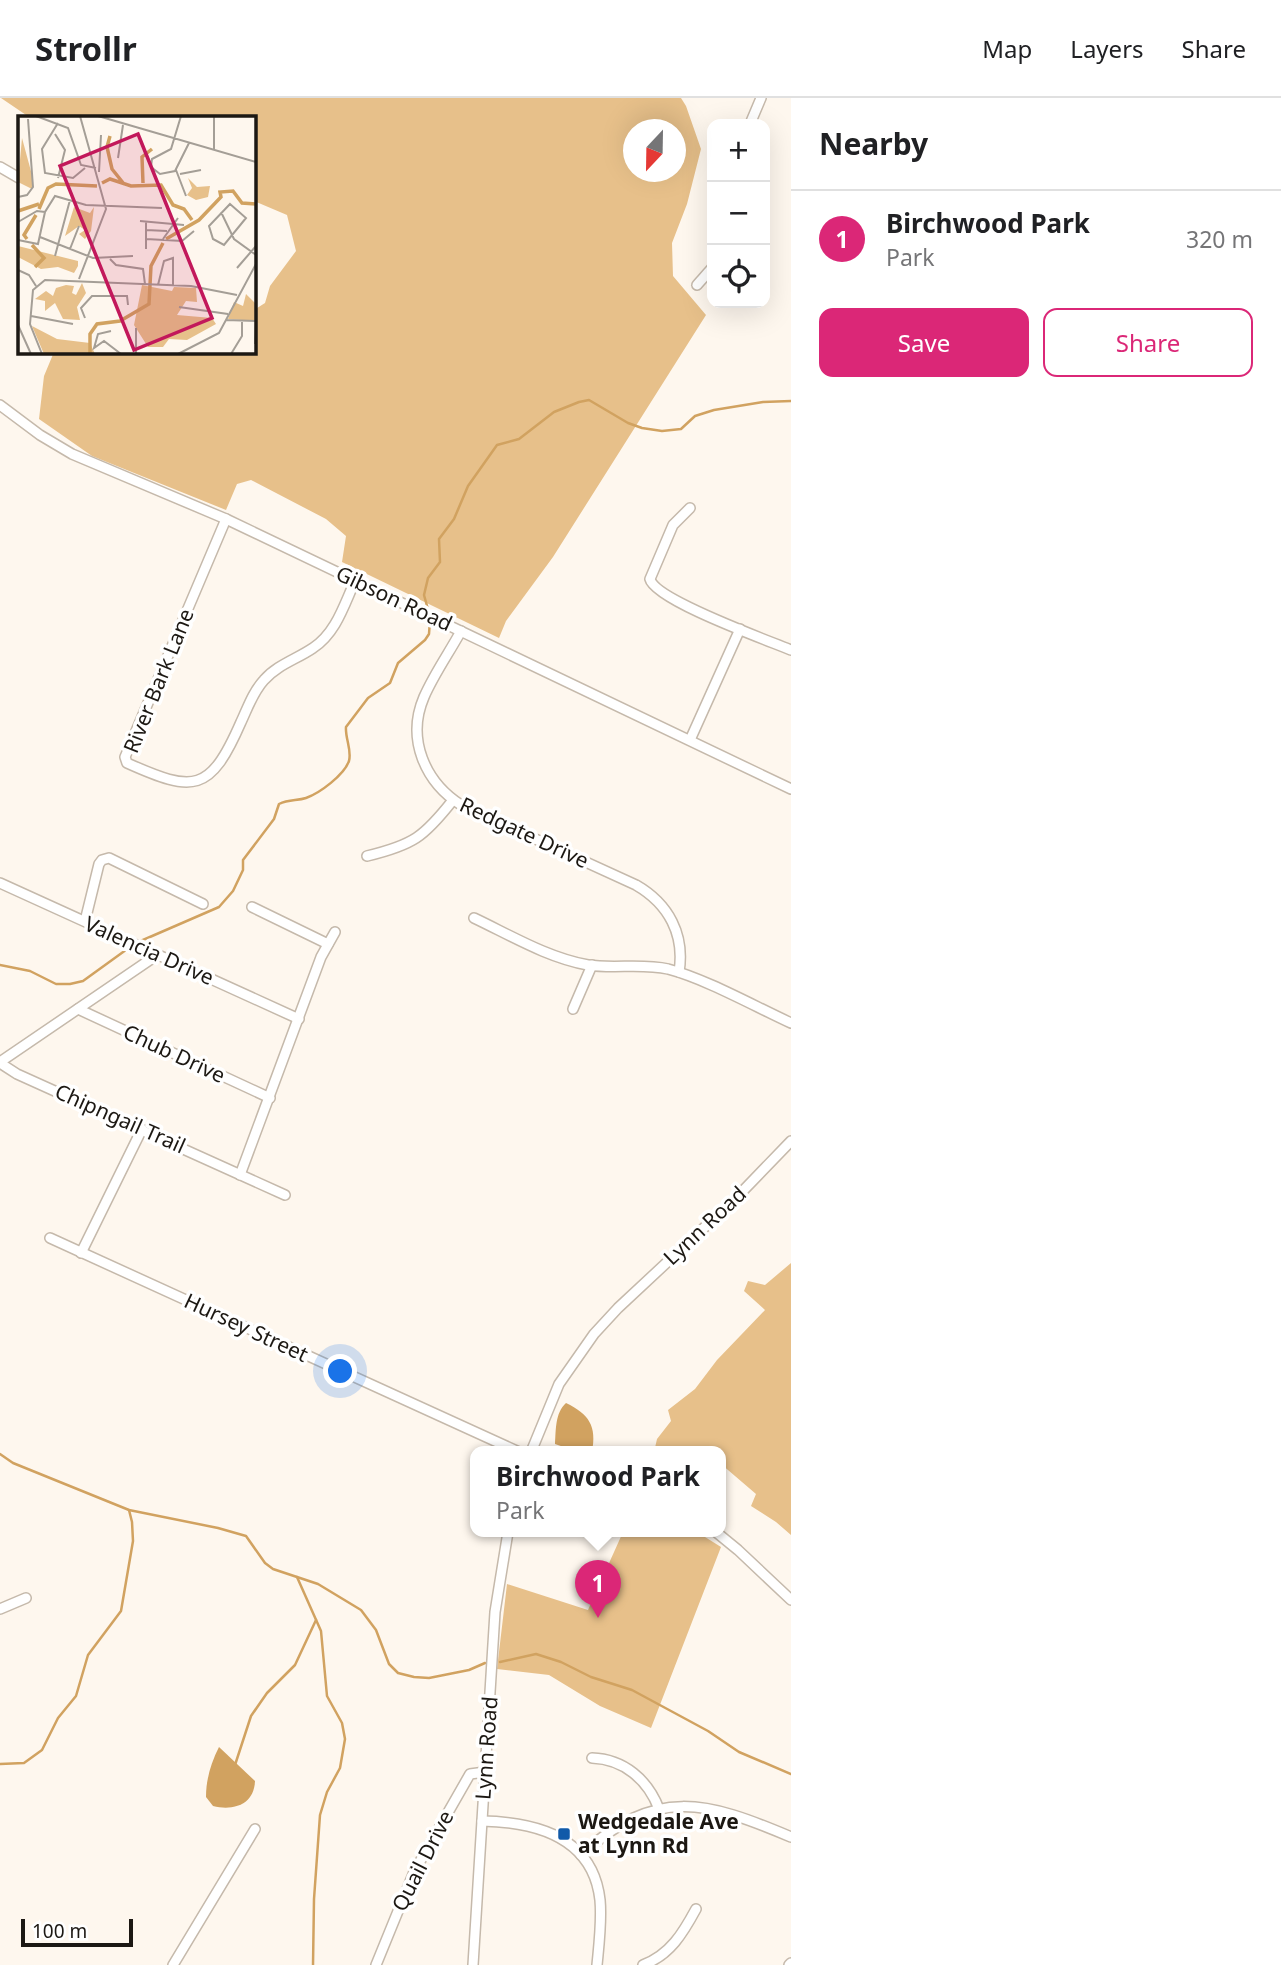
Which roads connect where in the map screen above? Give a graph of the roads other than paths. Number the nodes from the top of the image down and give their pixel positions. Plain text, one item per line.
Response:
1 (761, 98) edge
2 (752, 119) edge
3 (0, 167) edge
4 (18, 177) edge
5 (707, 274) edge
6 (697, 285) dead end
7 (0, 405) edge
8 (690, 508) dead end
9 (226, 519) junction
10 (355, 581) junction
11 (740, 629) junction
12 (461, 631) junction
13 (791, 650) edge
14 (690, 740) junction
15 (791, 789) edge
16 (453, 800) junction
17 (368, 856) dead end
18 (0, 884) edge
19 (203, 904) dead end
20 (252, 907) dead end
21 (474, 918) dead end
22 (85, 921) junction
23 (335, 932) dead end
24 (328, 944) junction
25 (158, 955) junction
26 (592, 965) junction
27 (679, 972) junction
28 (78, 1009) junction
29 (572, 1010) dead end
30 (299, 1019) junction
31 (791, 1023) edge
32 (0, 1063) edge
33 (270, 1098) junction
34 (142, 1129) junction
35 (791, 1141) edge
36 (240, 1175) junction
37 (285, 1195) dead end
38 (50, 1238) dead end
39 (81, 1252) junction
40 (506, 1446) edge
41 (533, 1446) edge
42 (507, 1537) edge
43 (722, 1537) edge
44 (26, 1598) dead end
45 (791, 1600) edge
46 (0, 1609) edge
47 (592, 1758) dead end
48 (485, 1772) junction
49 (659, 1809) junction
50 (482, 1821) junction
51 (255, 1829) dead end
52 (791, 1837) edge
53 (581, 1855) junction
54 (696, 1909) dead end
55 (173, 1965) edge
56 (376, 1965) edge
57 (473, 1965) edge
58 (597, 1965) edge
59 (643, 1965) edge

1 - 2 street
3 - 4 street
5 - 6 street
7 - 9 street, Gibson Road
8 - 11 street
9 - 10 street, Gibson Road
9 - 10 street, River Bark Lane
10 - 12 street, Gibson Road
11 - 13 street
11 - 14 street
12 - 14 street, Gibson Road
12 - 16 street, Redgate Drive
14 - 15 street, Gibson Road
16 - 17 street
16 - 27 street, Redgate Drive
18 - 22 street, Valencia Drive
19 - 22 street
20 - 24 street
21 - 26 street
22 - 25 street, Valencia Drive
23 - 24 street
24 - 30 street
25 - 28 street, Chipngail Trail
25 - 30 street, Valencia Drive
26 - 27 street
26 - 29 street
27 - 31 street
28 - 32 street, Chipngail Trail
28 - 33 street, Chub Drive
30 - 33 street
32 - 34 street, Chipngail Trail
33 - 36 street
34 - 36 street, Chipngail Trail
34 - 39 street
35 - 41 street, Lynn Road
36 - 37 street, Chipngail Trail
38 - 39 street, Hursey Street
39 - 40 street, Hursey Street
42 - 48 street, Lynn Road
43 - 45 street
44 - 46 street
47 - 49 street
48 - 50 street, Lynn Road
48 - 56 street, Quail Drive
49 - 52 street
49 - 53 street
50 - 53 street
50 - 57 street, Lynn Road
51 - 55 street
53 - 58 street
54 - 59 street

